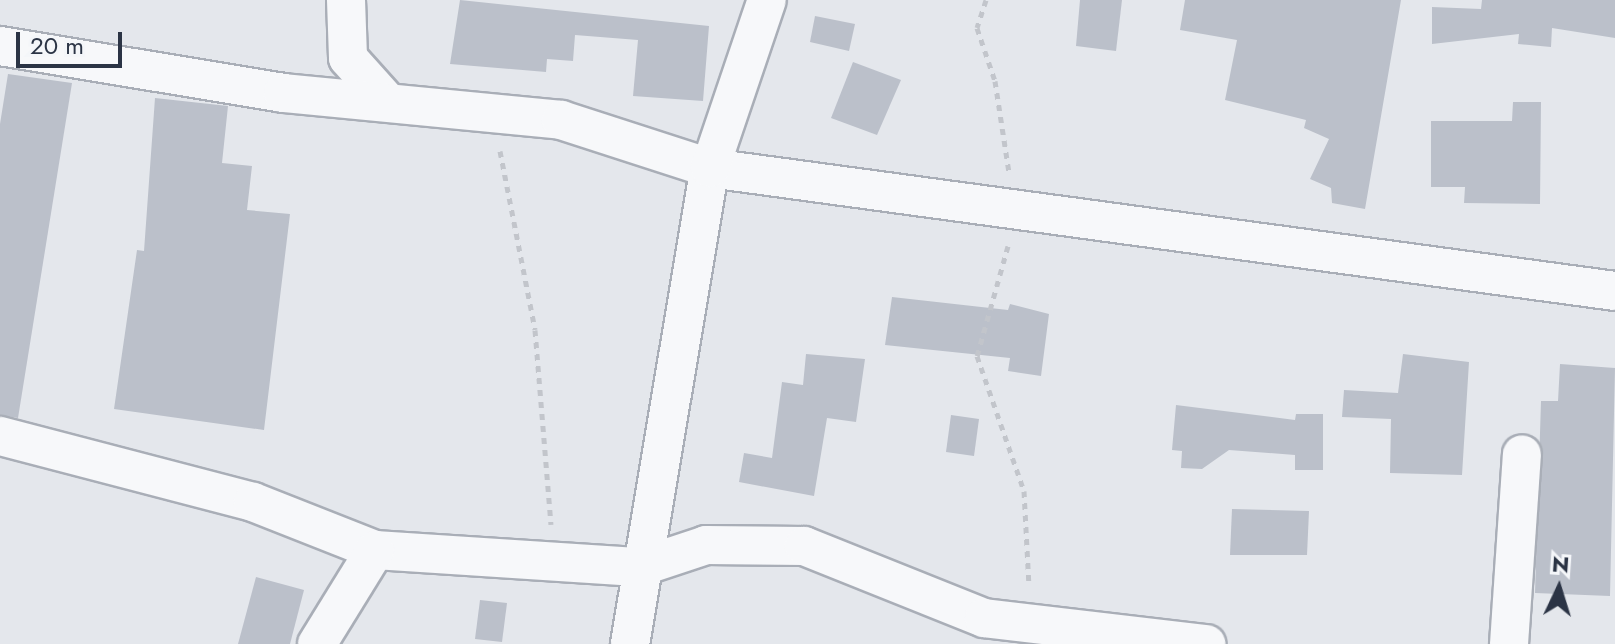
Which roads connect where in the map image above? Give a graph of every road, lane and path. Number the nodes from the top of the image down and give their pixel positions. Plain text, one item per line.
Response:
1 (346, 0) edge
2 (767, 0) edge
3 (986, 0) edge
4 (0, 46) edge
5 (384, 98) junction
6 (459, 106) junction
7 (710, 168) junction
8 (1015, 205) junction
9 (1615, 291) edge
10 (0, 436) edge
11 (1522, 454) dead end
12 (375, 550) junction
13 (551, 562) junction
14 (640, 567) junction
15 (1051, 633) edge
16 (317, 644) edge
17 (630, 644) edge
18 (1206, 644) edge
19 (1509, 644) edge

1 - 5 street
2 - 7 street
3 - 8 path
4 - 5 street
5 - 6 street
6 - 7 street
6 - 13 path
7 - 8 street
7 - 14 street
8 - 9 street
8 - 15 path
10 - 12 street
11 - 19 street
12 - 13 street
12 - 16 street
13 - 14 street
14 - 15 street
14 - 17 street
15 - 18 street

